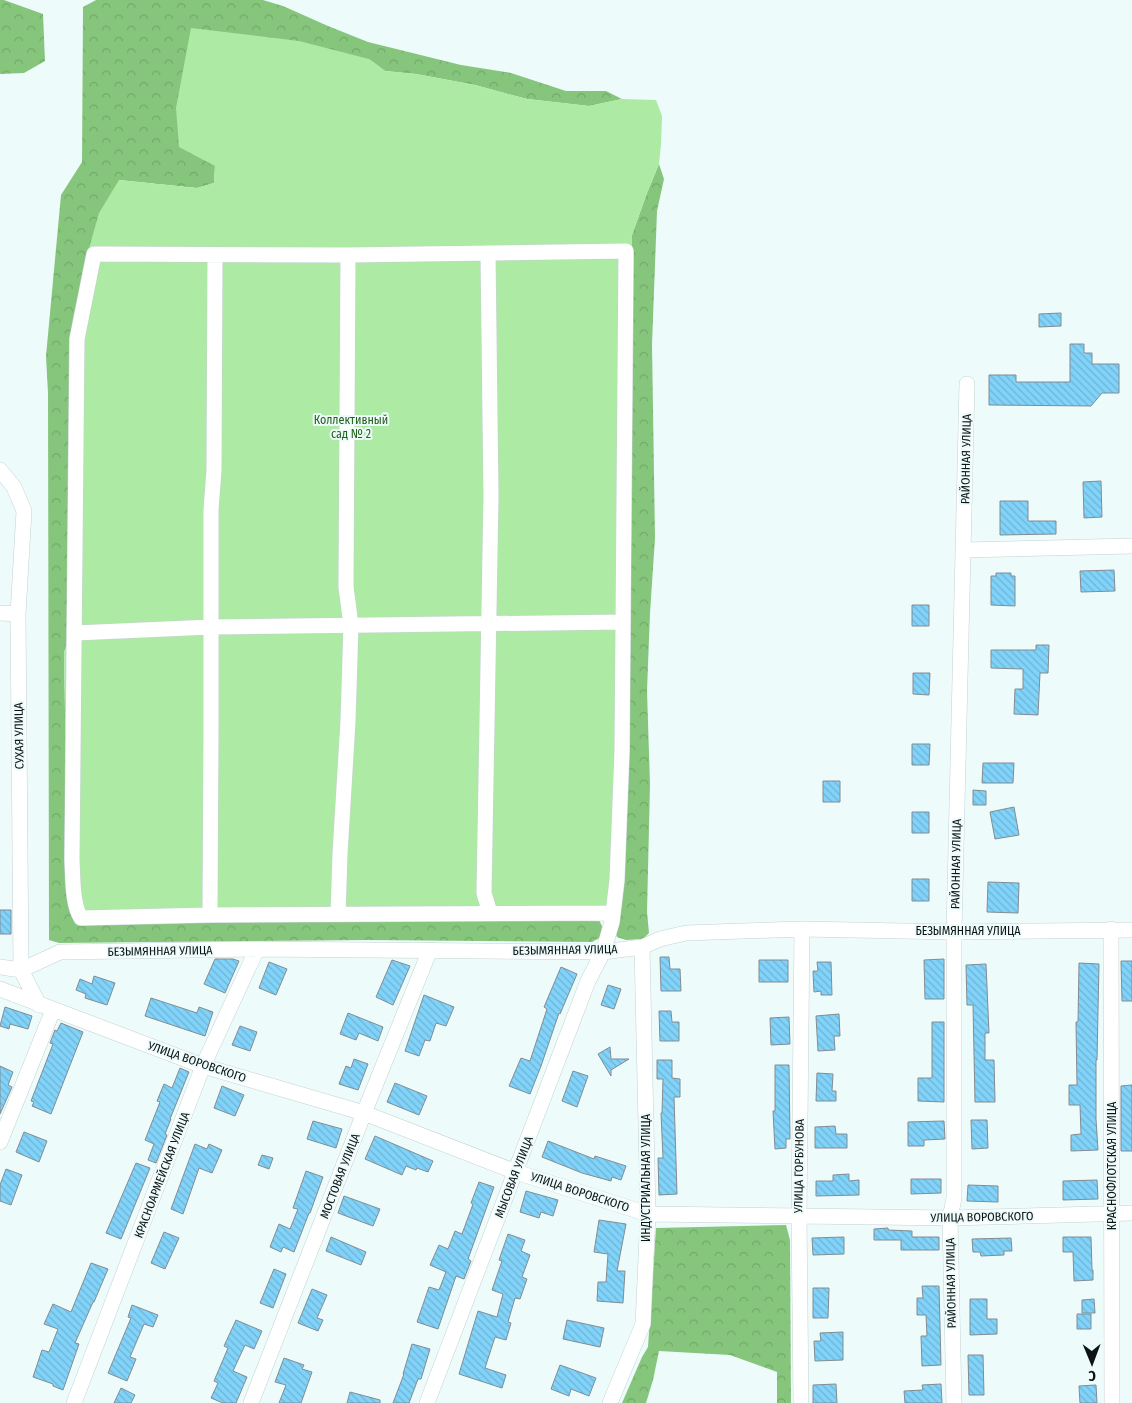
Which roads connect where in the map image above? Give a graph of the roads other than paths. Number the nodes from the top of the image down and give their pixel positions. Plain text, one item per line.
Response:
1 (488, 253) junction
2 (215, 255) junction
3 (348, 255) junction
4 (967, 384) dead end
5 (0, 470) edge
6 (1132, 546) edge
7 (964, 550) junction
8 (0, 613) edge
9 (18, 614) junction
10 (623, 622) junction
11 (488, 623) junction
12 (351, 626) junction
13 (211, 627) junction
14 (75, 634) junction
15 (490, 913) junction
16 (613, 913) junction
17 (338, 914) junction
18 (210, 915) junction
19 (802, 928) junction
20 (1112, 929) junction
21 (1132, 930) edge
22 (954, 932) junction
23 (642, 947) junction
24 (256, 949) junction
25 (430, 950) junction
26 (603, 952) junction
27 (0, 967) edge
28 (21, 970) junction
29 (0, 989) edge
30 (46, 1007) junction
31 (203, 1066) junction
32 (364, 1113) junction
33 (0, 1142) edge
34 (516, 1172) junction
35 (1112, 1213) junction
36 (1132, 1213) edge
37 (648, 1214) junction
38 (799, 1216) junction
39 (950, 1218) junction
40 (74, 1403) edge
41 (251, 1403) edge
42 (427, 1403) edge
43 (610, 1403) edge
44 (801, 1403) edge
45 (954, 1403) edge
46 (1112, 1403) edge

1 - 3 street
1 - 10 street, МЫСОВАЯ УЛИЦА
1 - 11 street
2 - 3 street
2 - 13 street
2 - 14 street
3 - 12 street
4 - 7 street, РАЙОННАЯ УЛИЦА
5 - 9 street, СУХАЯ УЛИЦА
6 - 7 street
7 - 22 street, РАЙОННАЯ УЛИЦА
8 - 9 street
9 - 28 street, СУХАЯ УЛИЦА
10 - 11 street
10 - 16 street, МЫСОВАЯ УЛИЦА
11 - 12 street
11 - 15 street
12 - 13 street
12 - 17 street
13 - 14 street
13 - 18 street
14 - 18 street
15 - 16 street
15 - 17 street
16 - 26 street, МЫСОВАЯ УЛИЦА
17 - 18 street
19 - 22 street, БЕЗЫМЯННАЯ УЛИЦА
19 - 23 street, БЕЗЫМЯННАЯ УЛИЦА
19 - 38 street, УЛИЦА ГОРБУНОВА
20 - 21 street, БЕЗЫМЯННАЯ УЛИЦА
20 - 22 street, БЕЗЫМЯННАЯ УЛИЦА
20 - 35 street, КРАСНОФЛОТСКАЯ УЛИЦА
22 - 39 street, РАЙОННАЯ УЛИЦА
23 - 26 street, БЕЗЫМЯННАЯ УЛИЦА
23 - 37 street, ИНДУСТРИАЛЬНАЯ УЛИЦА
24 - 25 street, БЕЗЫМЯННАЯ УЛИЦА
24 - 28 street, БЕЗЫМЯННАЯ УЛИЦА
24 - 31 street, КРАСНОАРМЕЙСКАЯ УЛИЦА
25 - 26 street, БЕЗЫМЯННАЯ УЛИЦА
25 - 32 street, МОСТОВАЯ УЛИЦА
26 - 34 street, МЫСОВАЯ УЛИЦА
27 - 28 street
28 - 30 street, СУХАЯ УЛИЦА
29 - 30 street, УЛИЦА ВОРОВСКОГО
30 - 31 street, УЛИЦА ВОРОВСКОГО
30 - 33 street
31 - 32 street, УЛИЦА ВОРОВСКОГО
31 - 40 street, КРАСНОАРМЕЙСКАЯ УЛИЦА
32 - 34 street, УЛИЦА ВОРОВСКОГО
32 - 41 street, МОСТОВАЯ УЛИЦА
34 - 37 street, УЛИЦА ВОРОВСКОГО
34 - 42 street, МЫСОВАЯ УЛИЦА
35 - 36 street, УЛИЦА ВОРОВСКОГО
35 - 39 street, УЛИЦА ВОРОВСКОГО
35 - 46 street, КРАСНОФЛОТСКАЯ УЛИЦА
37 - 38 street, УЛИЦА ВОРОВСКОГО
37 - 43 street, ИНДУСТРИАЛЬНАЯ УЛИЦА
38 - 39 street, УЛИЦА ВОРОВСКОГО
38 - 44 street, УЛИЦА ГОРБУНОВА
39 - 45 street, РАЙОННАЯ УЛИЦА

